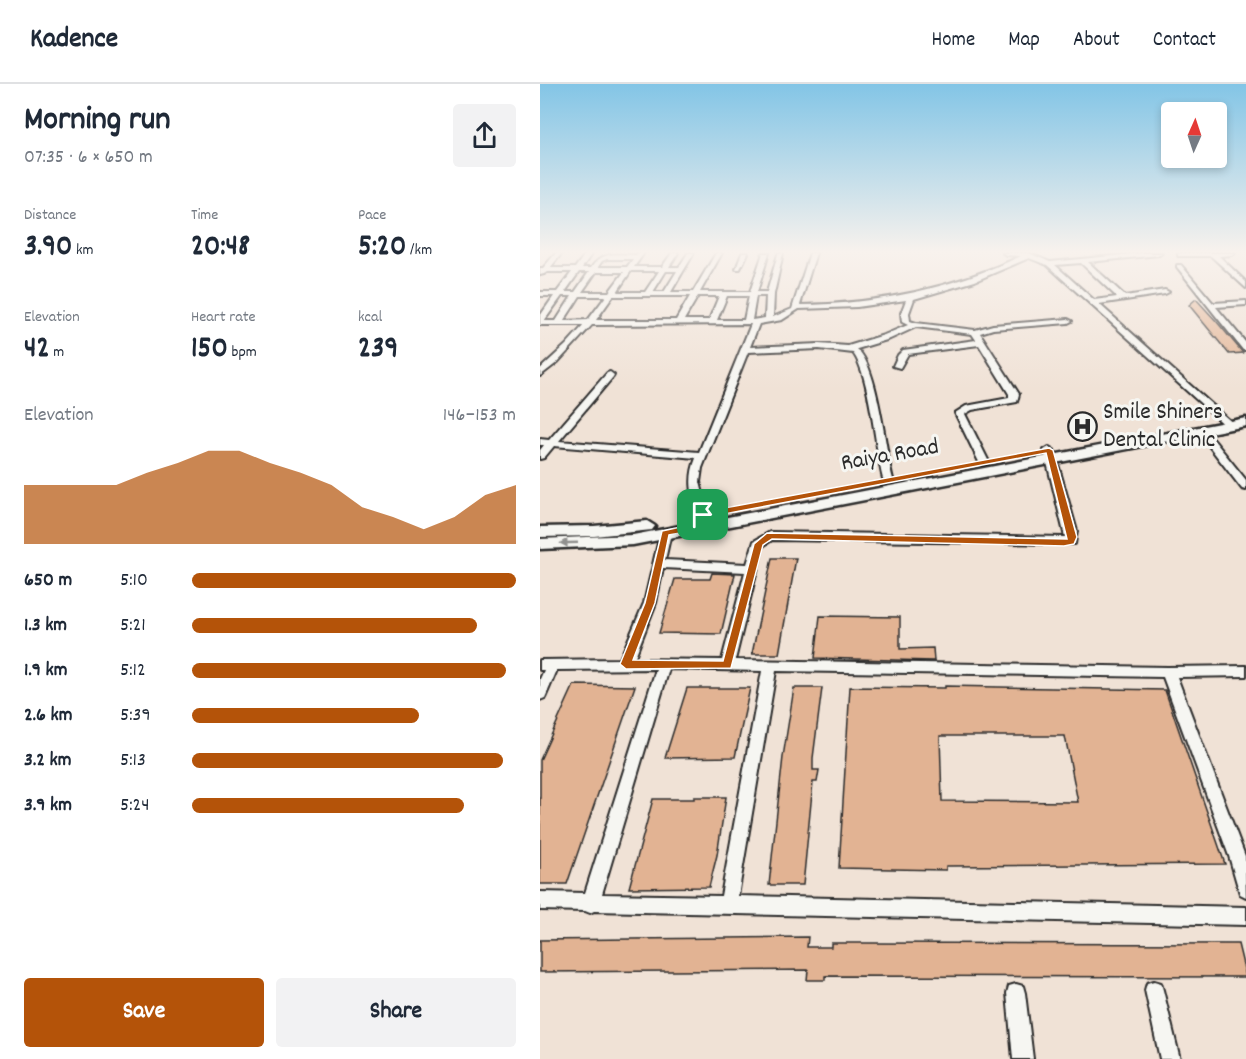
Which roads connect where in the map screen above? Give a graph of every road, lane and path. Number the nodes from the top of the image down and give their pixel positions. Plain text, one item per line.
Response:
1 (557, 298) edge
2 (575, 298) edge
3 (608, 298) edge
4 (693, 298) edge
5 (722, 298) edge
6 (753, 298) edge
7 (770, 298) edge
8 (799, 298) edge
9 (903, 298) edge
10 (910, 298) edge
11 (1087, 298) edge
12 (1120, 298) edge
13 (1206, 298) edge
14 (1092, 303) junction
15 (1246, 303) edge
16 (1211, 304) junction
17 (796, 307) junction
18 (712, 321) junction
19 (769, 321) junction
20 (1068, 321) dead end
21 (540, 322) edge
22 (592, 322) junction
23 (679, 322) junction
24 (752, 322) junction
25 (558, 323) junction
26 (915, 325) junction
27 (975, 332) junction
28 (982, 342) junction
29 (1246, 348) edge
30 (848, 349) junction
31 (745, 350) junction
32 (897, 366) dead end
33 (540, 373) edge
34 (610, 375) dead end
35 (1246, 413) edge
36 (1233, 422) edge
37 (1202, 431) junction
38 (540, 442) edge
39 (552, 443) junction
40 (701, 455) junction
41 (1051, 455) junction
42 (540, 456) edge
43 (984, 462) junction
44 (888, 479) junction
45 (1246, 487) edge
46 (704, 520) junction
47 (540, 532) edge
48 (665, 533) junction
49 (540, 544) edge
50 (660, 564) junction
51 (752, 568) junction
52 (626, 664) junction
53 (664, 664) junction
54 (547, 665) edge
55 (727, 665) junction
56 (770, 666) junction
57 (1246, 671) edge
58 (1168, 672) junction
59 (540, 694) edge
60 (1246, 888) edge
61 (540, 902) edge
62 (590, 904) junction
63 (728, 905) junction
64 (1246, 916) edge
65 (1154, 990) dead end
66 (1016, 993) dead end
67 (1023, 1059) edge
68 (1170, 1059) edge

1 - 21 street
2 - 25 street
3 - 22 street
4 - 23 street
5 - 18 street
6 - 24 street
7 - 19 street
8 - 17 street
9 - 17 street
10 - 26 street
11 - 14 street
12 - 14 street
13 - 16 street
14 - 36 street
15 - 16 street
16 - 29 street
17 - 19 street
18 - 23 street
18 - 24 street
19 - 24 street
20 - 27 street
21 - 25 street
22 - 23 street
22 - 25 street
22 - 33 street
24 - 31 street
26 - 27 street
26 - 30 street
27 - 28 street
28 - 32 street
28 - 43 street
30 - 31 street
30 - 44 street
31 - 40 street
34 - 39 street
35 - 36 street, Raiya Road
36 - 37 street, Raiya Road
36 - 41 street, Raiya Road
37 - 41 street, Raiya Road
37 - 45 street
38 - 39 street
39 - 40 street
39 - 42 street
40 - 46 street
41 - 43 street, Raiya Road
41 - 46 street, Raiya Road
41 - 51 street
43 - 44 street, Raiya Road
44 - 46 street, Raiya Road
46 - 47 street, Raiya Road
46 - 48 street, Raiya Road
48 -> 49 street, Raiya Road
48 - 50 street
50 - 51 street
50 - 52 street
51 - 55 street
52 - 53 street
52 - 54 street
53 - 55 street
53 - 62 street
54 - 59 street
55 - 56 street
56 - 58 street
56 - 63 street
57 - 58 street
58 - 60 street
61 - 62 street
62 - 63 street
63 - 64 street
65 - 68 street
66 - 67 street

